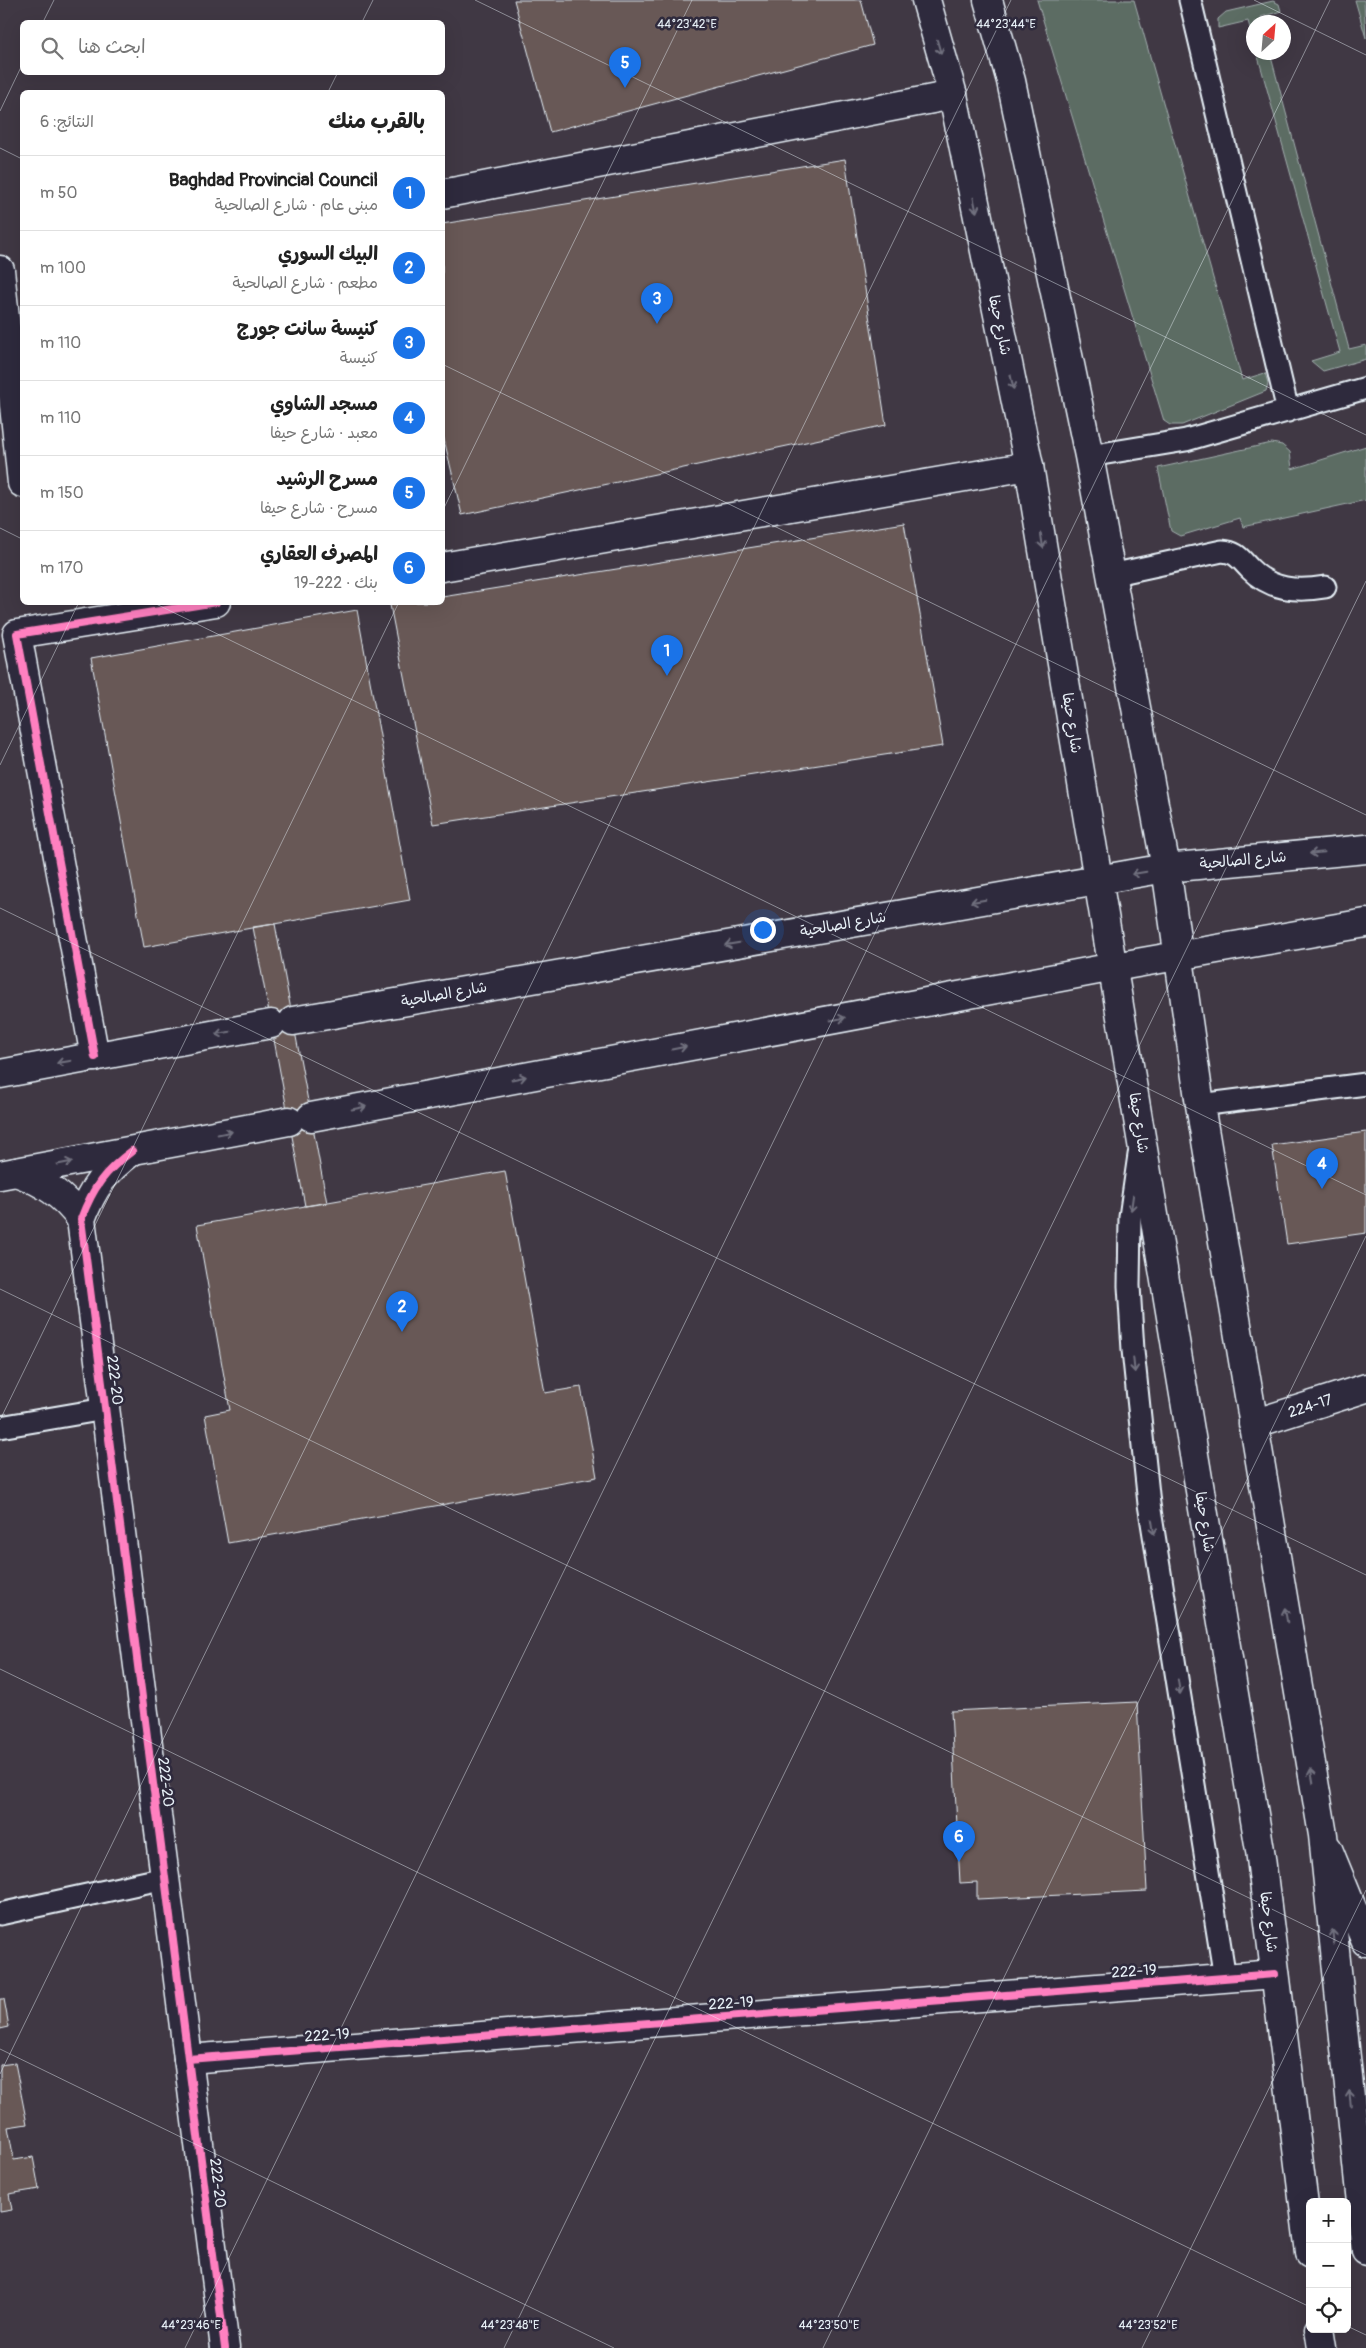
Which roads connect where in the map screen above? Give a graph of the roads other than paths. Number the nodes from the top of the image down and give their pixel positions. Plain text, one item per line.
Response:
1 (926, 0) edge
2 (988, 0) edge
3 (1190, 0) edge
4 (953, 95) junction
5 (445, 193) edge
6 (0, 270) edge
7 (1366, 388) edge
8 (1288, 411) junction
9 (1089, 456) junction
10 (20, 464) edge
11 (1029, 466) junction
12 (445, 566) edge
13 (1111, 576) junction
14 (1325, 587) dead end
15 (197, 605) edge
16 (1366, 849) edge
17 (1166, 868) junction
18 (1098, 880) junction
19 (1366, 923) edge
20 (1180, 957) junction
21 (1114, 967) junction
22 (95, 1057) junction
23 (0, 1074) edge
24 (1366, 1084) edge
25 (1200, 1104) junction
26 (1142, 1138) junction
27 (132, 1151) junction
28 (8, 1174) edge
29 (81, 1219) junction
30 (1366, 1388) edge
31 (105, 1409) junction
32 (1253, 1424) junction
33 (0, 1427) edge
34 (1322, 1835) junction
35 (165, 1878) junction
36 (0, 1914) edge
37 (1366, 1942) edge
38 (1275, 1974) junction
39 (1225, 1978) junction
40 (188, 2059) junction
41 (1309, 2243) edge
42 (1366, 2251) edge
43 (1320, 2333) edge
44 (225, 2348) edge
45 (1322, 2348) edge

1 -> 4 main road, شارع حيفا
2 - 9 main road
3 - 8 lane
4 - 5 main road
4 -> 11 main road, شارع حيفا
6 - 10 main road
7 - 8 lane
8 - 9 lane
9 - 13 main road
11 - 12 main road
11 -> 18 main road, شارع حيفا
13 - 14 lane
13 - 17 main road
15 - 22 main road
16 -> 17 main road, شارع الصالحية
17 -> 18 main road, شارع الصالحية
17 - 20 main road
18 - 21 main road, شارع حيفا
18 -> 22 main road, شارع الصالحية
19 - 20 main road
20 - 21 main road
20 - 25 main road
21 - 26 main road, شارع حيفا
27 -> 21 main road
22 -> 23 main road, شارع الصالحية
24 - 25 lane
25 - 32 main road
26 - 38 main road, شارع حيفا
26 -> 39 lane
28 -> 27 main road
27 - 29 main road
28 - 29 main road
29 - 31 main road, 222-20
30 - 32 main road, 224-17
31 - 33 lane
31 - 35 main road, 222-20
34 -> 32 main road
34 - 37 main road
42 -> 34 main road
35 - 36 lane
35 - 40 main road, 222-20
38 - 39 main road, 222-19
38 - 41 main road, شارع حيفا
39 - 40 main road, 222-19
40 - 44 main road, 222-20
43 - 45 main road

